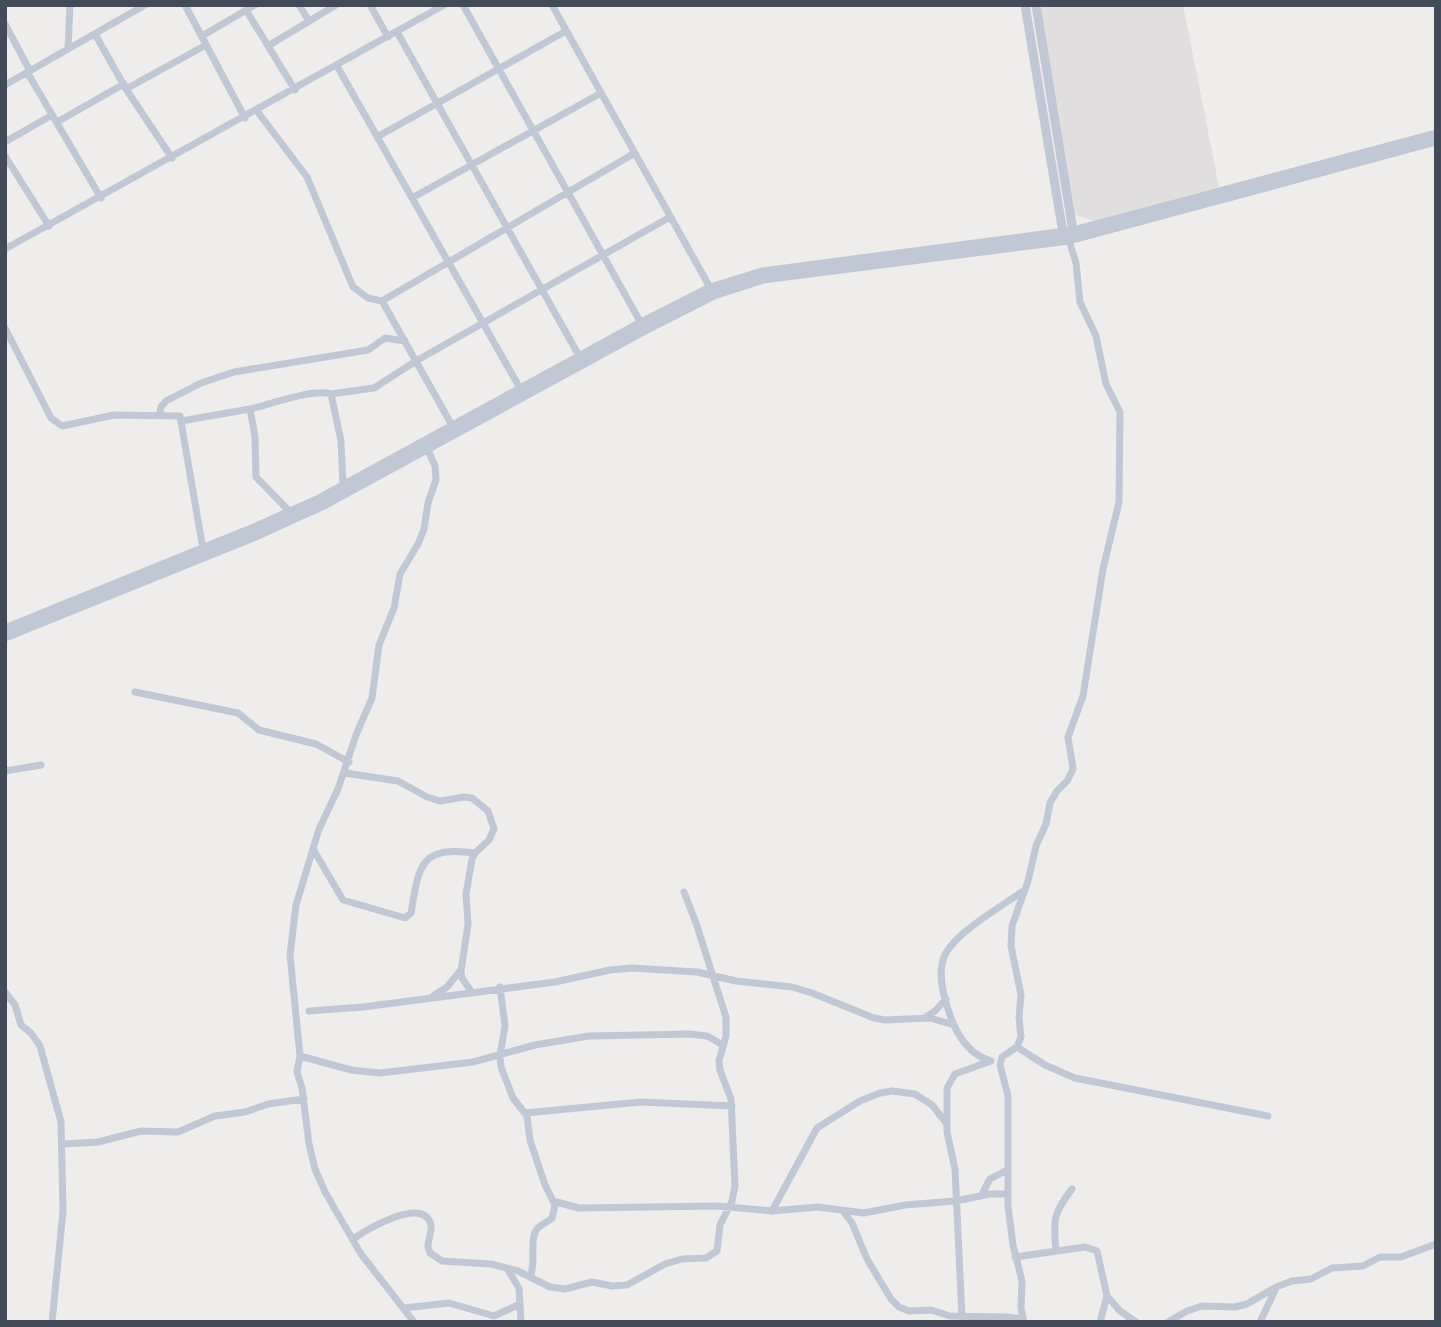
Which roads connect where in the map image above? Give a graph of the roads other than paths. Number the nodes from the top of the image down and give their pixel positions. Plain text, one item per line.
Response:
1 (70, 5) edge
2 (145, 5) edge
3 (185, 5) edge
4 (255, 5) edge
5 (299, 5) edge
6 (336, 5) edge
7 (370, 5) edge
8 (444, 5) edge
9 (463, 5) edge
10 (552, 5) edge
11 (1025, 5) edge
12 (1036, 5) edge
13 (435, 8) edge
14 (246, 10) junction
15 (309, 22) junction
16 (5, 24) edge
17 (566, 30) junction
18 (397, 32) junction
19 (94, 34) junction
20 (202, 36) junction
21 (387, 37) junction
22 (206, 45) junction
23 (268, 46) junction
24 (68, 49) junction
25 (337, 66) junction
26 (498, 69) junction
27 (29, 71) junction
28 (5, 85) edge
29 (125, 86) junction
30 (295, 90) junction
31 (601, 93) junction
32 (437, 103) junction
33 (257, 111) junction
34 (245, 118) junction
35 (55, 119) junction
36 (533, 131) junction
37 (1436, 134) edge
38 (377, 137) junction
39 (1436, 141) edge
40 (5, 142) edge
41 (635, 153) junction
42 (5, 156) edge
43 (172, 158) junction
44 (472, 165) junction
45 (568, 192) junction
46 (101, 198) junction
47 (412, 198) junction
48 (1064, 208) junction
49 (670, 217) junction
50 (49, 226) junction
51 (1093, 226) junction
52 (507, 227) junction
53 (1068, 234) junction
54 (1041, 236) junction
55 (5, 249) edge
56 (603, 255) junction
57 (448, 262) junction
58 (542, 290) junction
59 (712, 292) junction
60 (382, 301) junction
61 (483, 323) junction
62 (641, 323) junction
63 (5, 328) edge
64 (405, 341) junction
65 (416, 361) junction
66 (583, 361) junction
67 (521, 390) junction
68 (331, 394) junction
69 (250, 409) junction
70 (159, 415) junction
71 (181, 421) junction
72 (453, 427) junction
73 (428, 450) junction
74 (343, 486) junction
75 (290, 512) junction
76 (203, 549) junction
77 (5, 629) edge
78 (5, 637) edge
79 (135, 691) dead end
80 (349, 762) junction
81 (41, 765) dead end
82 (5, 771) edge
83 (345, 773) junction
84 (313, 849) junction
85 (475, 853) junction
86 (1025, 889) junction
87 (684, 892) dead end
88 (461, 971) junction
89 (713, 975) junction
90 (500, 987) junction
91 (471, 991) junction
92 (5, 992) edge
93 (429, 998) junction
94 (946, 999) junction
95 (309, 1011) dead end
96 (922, 1018) junction
97 (954, 1025) junction
98 (723, 1045) junction
99 (1017, 1047) junction
100 (500, 1055) junction
101 (300, 1056) junction
102 (991, 1060) junction
103 (1000, 1060) junction
104 (304, 1099) junction
105 (732, 1106) junction
106 (525, 1112) junction
107 (1268, 1116) dead end
108 (947, 1125) junction
109 (63, 1144) junction
110 (1007, 1170) junction
111 (1072, 1189) dead end
112 (1007, 1195) junction
113 (981, 1196) junction
114 (553, 1201) junction
115 (956, 1201) junction
116 (729, 1207) junction
117 (772, 1211) junction
118 (843, 1211) junction
119 (353, 1239) junction
120 (1436, 1244) edge
121 (1056, 1251) junction
122 (1015, 1257) junction
123 (506, 1268) junction
124 (530, 1277) junction
125 (1276, 1287) junction
126 (1107, 1296) junction
127 (520, 1304) junction
128 (404, 1308) junction
129 (962, 1317) junction
130 (1024, 1320) edge
131 (52, 1322) edge
132 (414, 1322) edge
133 (521, 1322) edge
134 (1100, 1322) edge
135 (1136, 1322) edge
136 (1168, 1322) edge
137 (1260, 1322) edge

1 - 24 street
2 - 19 street
3 - 20 street
4 - 14 street
5 - 15 street
6 - 15 street
7 - 21 street
8 - 13 street
9 - 26 street
10 - 17 street
11 - 48 street
12 - 48 street
13 - 18 street
14 - 20 street
14 - 23 street
15 - 23 street
16 - 27 street
17 - 26 street
17 - 31 street
18 - 21 street
18 - 32 street
19 - 24 street
19 - 29 street
20 - 22 street
21 - 25 street
22 - 29 street
22 - 34 street
23 - 30 street
24 - 27 street
25 - 30 street
25 - 38 street
26 - 32 street
26 - 36 street
27 - 28 street
27 - 35 street
29 - 35 street
29 - 43 street
30 - 33 street
31 - 36 street
31 - 41 street
32 - 38 street
32 - 44 street
33 - 34 street
33 - 60 street
34 - 43 street
35 - 40 street
35 - 46 street
36 - 44 street
36 - 45 street
37 - 51 street
38 - 47 street
39 - 53 street
41 - 45 street
41 - 49 street
42 - 50 street
43 - 46 street
44 - 47 street
44 - 52 street
45 - 52 street
45 - 56 street
46 - 50 street
47 - 57 street
48 - 51 street
48 - 53 street
48 - 54 street
49 - 56 street
49 - 59 street
50 - 55 street
51 - 53 street
52 - 57 street
52 - 58 street
53 - 54 street
53 - 59 street
53 - 86 street
54 - 59 street
56 - 58 street
56 - 62 street
57 - 60 street
57 - 61 street
58 - 61 street
58 - 66 street
59 - 62 street
59 - 66 street
60 - 64 street
61 - 65 street
61 - 67 street
62 - 66 street
63 - 70 street
64 - 65 street
64 - 70 street
65 - 68 street
65 - 72 street
66 - 67 street
66 - 73 street
67 - 72 street
68 - 69 street
68 - 74 street
69 - 71 street
69 - 75 street
70 - 71 street
71 - 76 street
72 - 74 street
73 - 78 street
73 - 80 street
74 - 75 street
75 - 76 street
76 - 77 street
79 - 80 street
80 - 83 street
81 - 82 street
83 - 84 street
83 - 85 street
84 - 85 street
84 - 101 street
85 - 88 street
86 - 94 street
86 - 99 street
87 - 89 street
88 - 91 street
88 - 93 street
89 - 90 street
89 - 96 street
89 - 98 street
90 - 91 street
90 - 100 street
91 - 93 street
92 - 109 street
93 - 95 street
94 - 96 street
94 - 97 street
96 - 97 street
97 - 102 street
98 - 100 street
98 - 105 street
99 - 103 street
99 - 107 street
100 - 101 street
100 - 106 street
101 - 104 street
102 - 103 street
102 - 108 street
103 - 110 street
104 - 109 street
104 - 119 street
105 - 106 street
105 - 116 street
106 - 114 street
108 - 115 street
108 - 117 street
109 - 131 street
110 - 112 street
110 - 113 street
111 - 121 street
112 - 113 street
112 - 122 street
113 - 115 street
114 - 116 street
114 - 124 street
115 - 118 street
115 - 129 street
116 - 117 street
116 - 124 street
117 - 118 street
118 - 129 street
119 - 123 street
119 - 128 street
120 - 125 street
121 - 122 street
121 - 126 street
122 - 130 street
123 - 124 street
123 - 127 street
125 - 136 street
125 - 137 street
126 - 134 street
126 - 135 street
127 - 128 street
127 - 133 street
128 - 132 street
129 - 130 street

